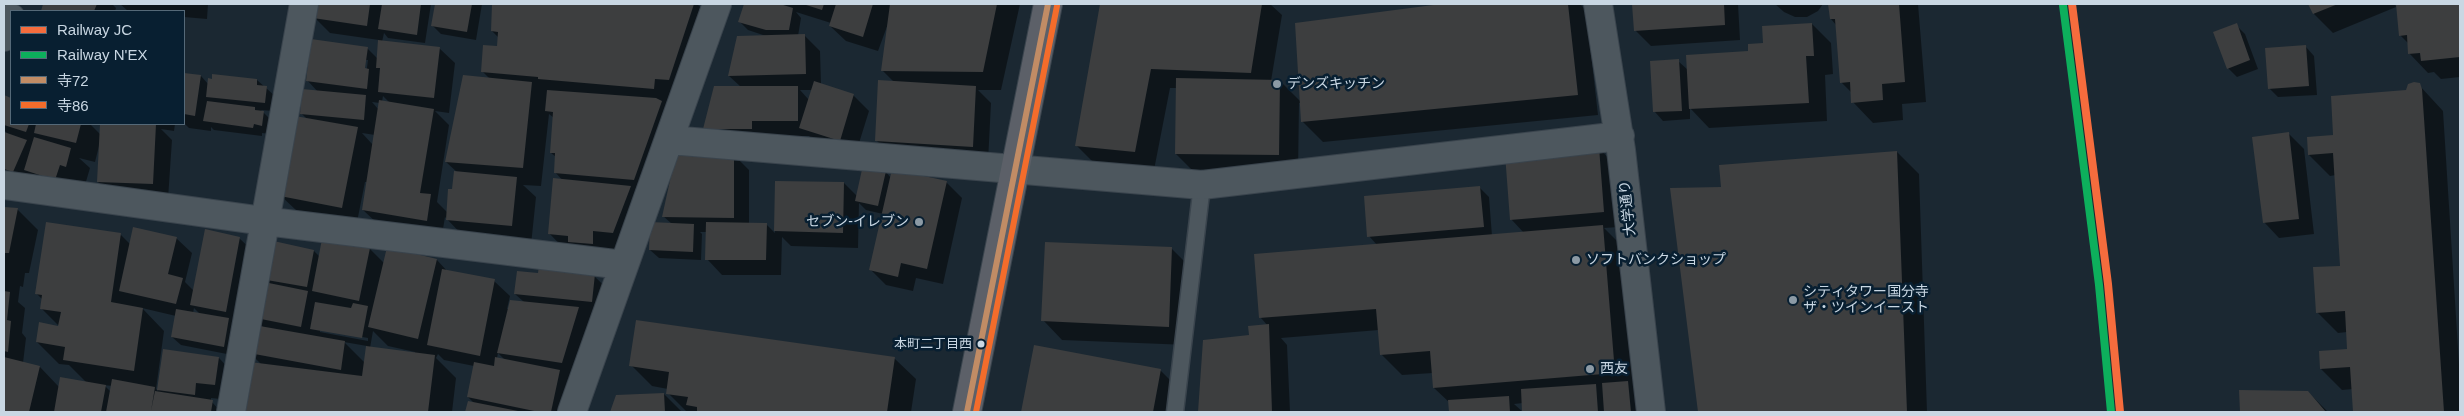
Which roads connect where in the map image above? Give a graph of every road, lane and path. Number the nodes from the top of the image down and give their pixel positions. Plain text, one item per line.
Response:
1 (304, 4) edge
2 (717, 4) edge
3 (1048, 4) edge
4 (1598, 4) edge
5 (10, 21) edge
6 (4, 37) edge
7 (1620, 136) junction
8 (670, 140) junction
9 (1014, 169) junction
10 (4, 185) edge
11 (1202, 185) junction
12 (264, 222) junction
13 (623, 265) junction
14 (231, 412) edge
15 (572, 412) edge
16 (967, 412) edge
17 (1175, 412) edge
18 (1651, 412) edge

1 - 12 street
2 - 8 street
3 - 9 street
4 - 7 street, 大学通り
5 - 6 street
7 - 11 street
7 - 18 street, 大学通り
8 - 9 street
8 - 13 street
9 - 11 street
9 - 16 street
10 - 12 street
11 - 17 lane
12 - 13 street
12 - 14 street
13 - 15 street

